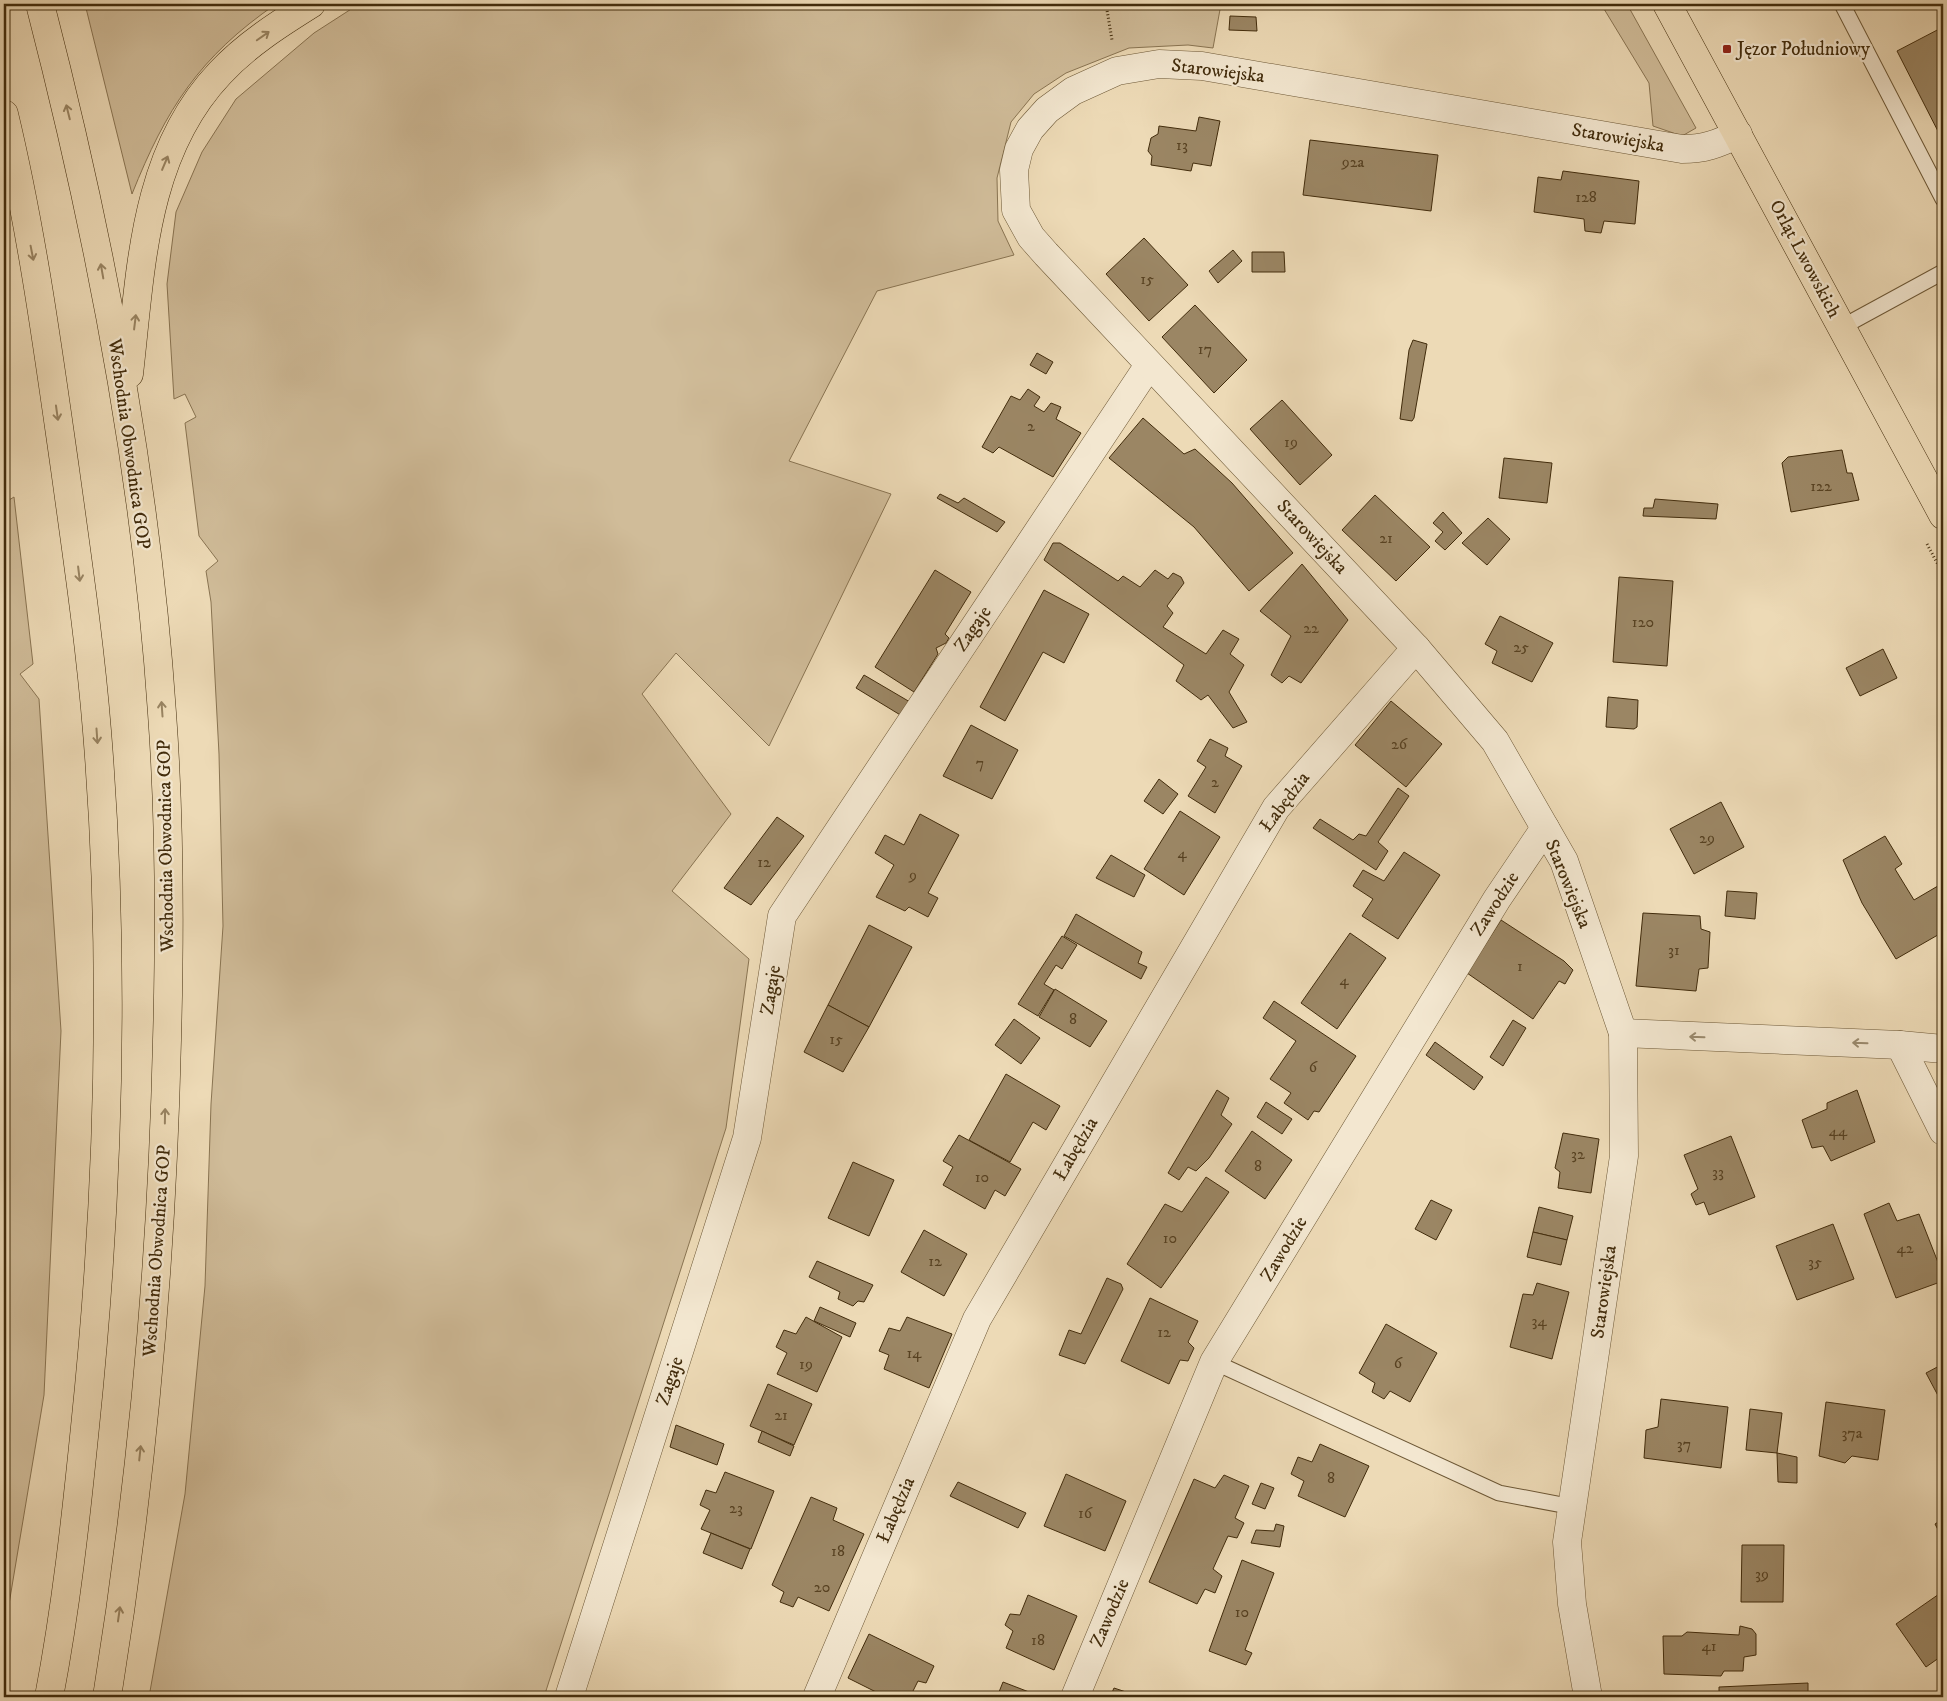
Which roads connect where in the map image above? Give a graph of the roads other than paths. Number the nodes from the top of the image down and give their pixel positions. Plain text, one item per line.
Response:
1 (40, 4) edge
2 (311, 4) edge
3 (1667, 4) edge
4 (1842, 4) edge
5 (4, 114) edge
6 (1738, 134) junction
7 (1943, 199) edge
8 (1943, 272) edge
9 (1842, 327) junction
10 (1149, 365) junction
11 (125, 405) junction
12 (1940, 503) edge
13 (1416, 648) junction
14 (1545, 828) junction
15 (1624, 1033) junction
16 (1900, 1045) junction
17 (1943, 1049) edge
18 (1943, 1130) edge
19 (1214, 1362) junction
20 (1572, 1507) junction
21 (49, 1697) edge
22 (107, 1697) edge
23 (569, 1697) edge
24 (817, 1697) edge
25 (1075, 1697) edge
26 (1588, 1697) edge

11 -> 1 main road, Wschodnia Obwodnica GOP
11 -> 2 main road
3 - 6 main road, Orląt Lwowskich
4 - 7 lane
5 -> 21 main road
6 - 9 main road, Orląt Lwowskich
6 - 10 street, Starowiejska
8 - 9 lane
9 - 12 main road, Orląt Lwowskich
10 - 13 street, Starowiejska
10 - 23 street, Zagaje
22 -> 11 main road, Wschodnia Obwodnica GOP
13 - 14 street, Starowiejska
13 - 24 street, Łabędzia
14 - 15 street, Starowiejska
14 - 19 street, Zawodzie
16 -> 15 street
15 - 20 street, Starowiejska
16 - 17 street
16 - 18 street
19 - 20 lane
19 - 25 street, Zawodzie
20 - 26 street, Starowiejska

